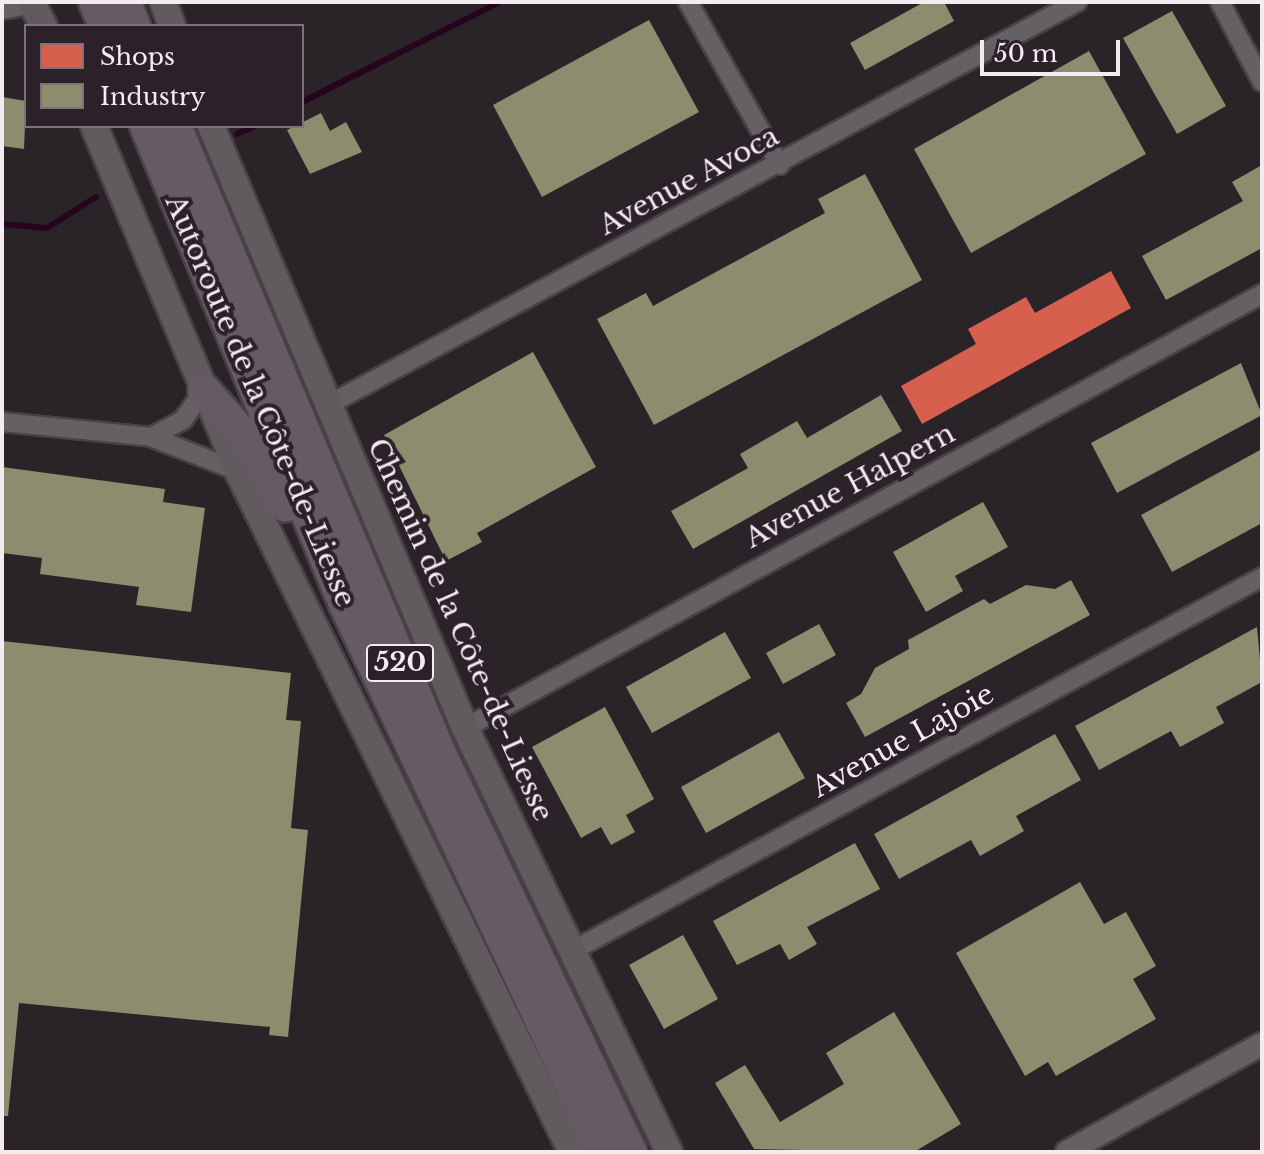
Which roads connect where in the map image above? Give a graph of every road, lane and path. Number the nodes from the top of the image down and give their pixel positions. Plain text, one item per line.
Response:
1 (95, 2) edge
2 (125, 2) edge
3 (163, 2) edge
4 (688, 2) edge
5 (1077, 2) edge
6 (1220, 2) edge
7 (2, 10) edge
8 (36, 11) edge
9 (104, 24) edge
10 (133, 24) edge
11 (171, 24) edge
12 (1262, 82) edge
13 (95, 128) edge
14 (147, 128) edge
15 (176, 128) edge
16 (212, 128) edge
17 (780, 165) junction
18 (1262, 294) edge
19 (204, 390) junction
20 (326, 406) junction
21 (2, 422) edge
22 (151, 437) junction
23 (238, 471) junction
24 (1262, 577) edge
25 (344, 602) junction
26 (465, 728) junction
27 (570, 952) junction
28 (1262, 1044) edge
29 (572, 1152) edge
30 (603, 1152) edge
31 (631, 1152) edge
32 (669, 1152) edge
33 (1067, 1152) edge

1 - 9 highway
2 - 10 highway
3 - 11 main road
4 - 17 street
5 - 17 street, Avenue Avoca
6 - 12 street
7 - 8 street
13 - 19 main road
14 - 25 highway, Autoroute de la Côte-de-Liesse / 520
15 - 31 highway, Autoroute de la Côte-de-Liesse / 520
16 - 20 main road, Chemin de la Côte-de-Liesse
17 - 20 street, Avenue Avoca
18 - 26 street, Avenue Halpern
19 - 22 street
19 - 23 main road
19 - 25 highway
20 - 26 main road, Chemin de la Côte-de-Liesse
21 - 22 street
22 - 23 street
23 - 29 main road
24 - 27 street, Avenue Lajoie
25 - 30 highway, Autoroute de la Côte-de-Liesse / 520
26 - 27 main road, Chemin de la Côte-de-Liesse
27 - 32 main road, Chemin de la Côte-de-Liesse
28 - 33 street

